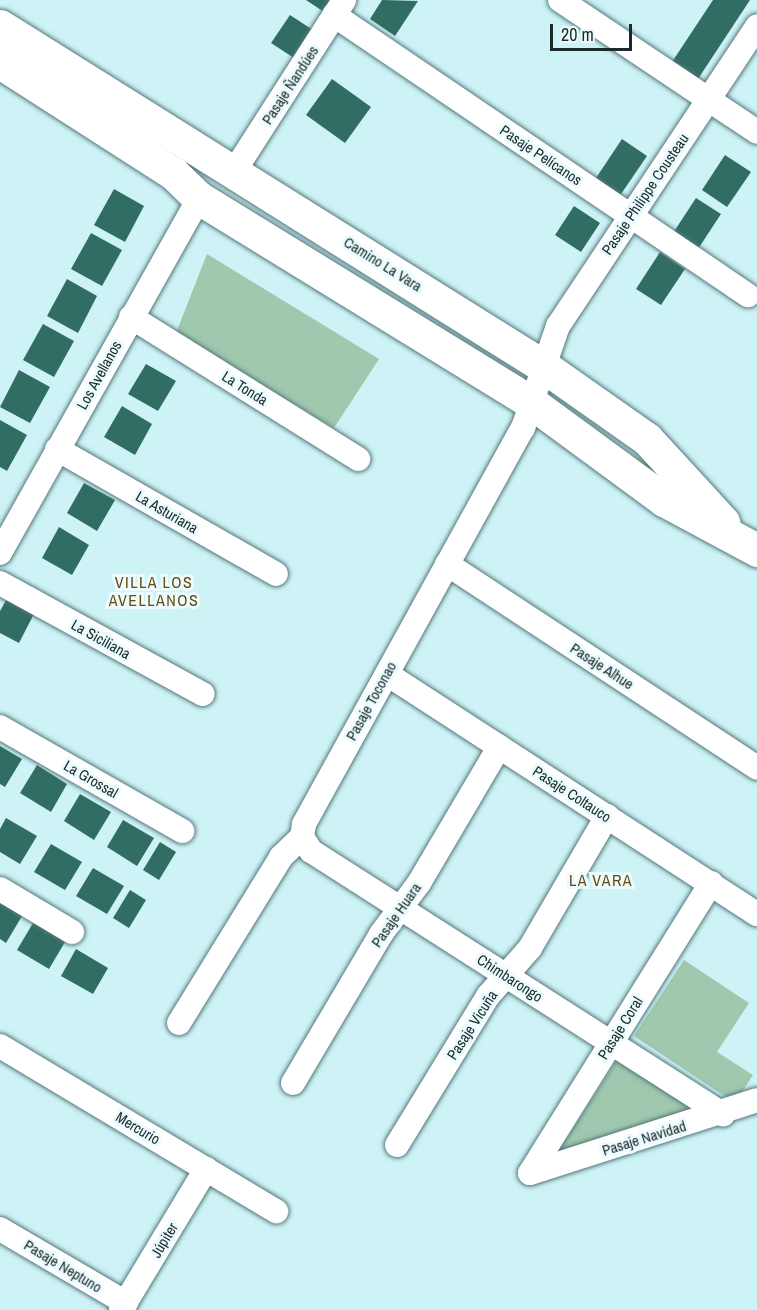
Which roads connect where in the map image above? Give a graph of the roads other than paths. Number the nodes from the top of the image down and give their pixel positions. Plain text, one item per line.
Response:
1 (560, 0) edge
2 (339, 8) edge
3 (757, 26) edge
4 (0, 27) edge
5 (0, 62) edge
6 (708, 99) junction
7 (757, 132) edge
8 (239, 173) junction
9 (209, 205) junction
10 (631, 216) junction
11 (748, 296) dead end
12 (131, 318) junction
13 (546, 368) junction
14 (532, 403) junction
15 (57, 449) junction
16 (358, 459) dead end
17 (747, 544) edge
18 (0, 553) edge
19 (447, 564) junction
20 (276, 574) dead end
21 (0, 583) edge
22 (387, 674) junction
23 (203, 694) dead end
24 (0, 727) edge
25 (499, 747) junction
26 (757, 768) edge
27 (607, 816) junction
28 (182, 831) dead end
29 (302, 837) junction
30 (711, 883) junction
31 (0, 889) edge
32 (401, 908) junction
33 (757, 914) edge
34 (72, 932) dead end
35 (506, 975) junction
36 (179, 1023) dead end
37 (611, 1043) junction
38 (0, 1046) edge
39 (293, 1083) dead end
40 (757, 1100) edge
41 (723, 1114) junction
42 (397, 1145) dead end
43 (206, 1169) junction
44 (530, 1173) joint
45 (276, 1211) dead end
46 (0, 1229) edge
47 (123, 1306) edge

1 - 6 street
2 - 8 street, Pasaje Ñandúes
2 - 10 street, Pasaje Pelícanos
3 - 6 street, Pasaje Philippe Cousteau
4 - 8 street, Camino La Vara
5 - 9 street, Camino La Vara
6 - 7 street
6 - 10 street, Pasaje Philippe Cousteau
8 - 9 street
8 - 13 street, Camino La Vara
9 - 12 street, Los Avellanos
9 - 14 street, Camino La Vara
10 - 11 street, Pasaje Pelícanos
10 - 13 street, Pasaje Philippe Cousteau
12 - 15 street, Los Avellanos
12 - 16 street, La Tonda
13 - 14 street, Pasaje Toconao
13 - 17 street, Camino La Vara
14 - 17 street, Camino La Vara
14 - 19 street, Pasaje Toconao
15 - 18 street, Los Avellanos
15 - 20 street, La Asturiana
19 - 22 street, Pasaje Toconao
19 - 26 street, Pasaje Alhue
21 - 23 street, La Siciliana
22 - 25 street, Pasaje Coltauco
22 - 29 street, Pasaje Toconao
24 - 28 street, La Grossal
25 - 27 street, Pasaje Coltauco
25 - 32 street, Pasaje Huara
27 - 30 street, Pasaje Coltauco
27 - 35 street, Pasaje Vicuña
29 - 32 street, Chimbarongo
29 - 36 street, Pasaje Toconao
30 - 33 street, Pasaje Coltauco
30 - 37 street, Pasaje Coral
31 - 34 street
32 - 35 street, Chimbarongo
32 - 39 street, Pasaje Huara
35 - 37 street, Chimbarongo
35 - 42 street, Pasaje Vicuña
37 - 41 street, Chimbarongo
37 - 44 street, Pasaje Coral
38 - 43 street, Mercurio
40 - 41 street, Pasaje Navidad
41 - 44 street, Pasaje Navidad
43 - 45 street, Mercurio
43 - 47 street, Júpiter
46 - 47 street, Pasaje Neptuno

